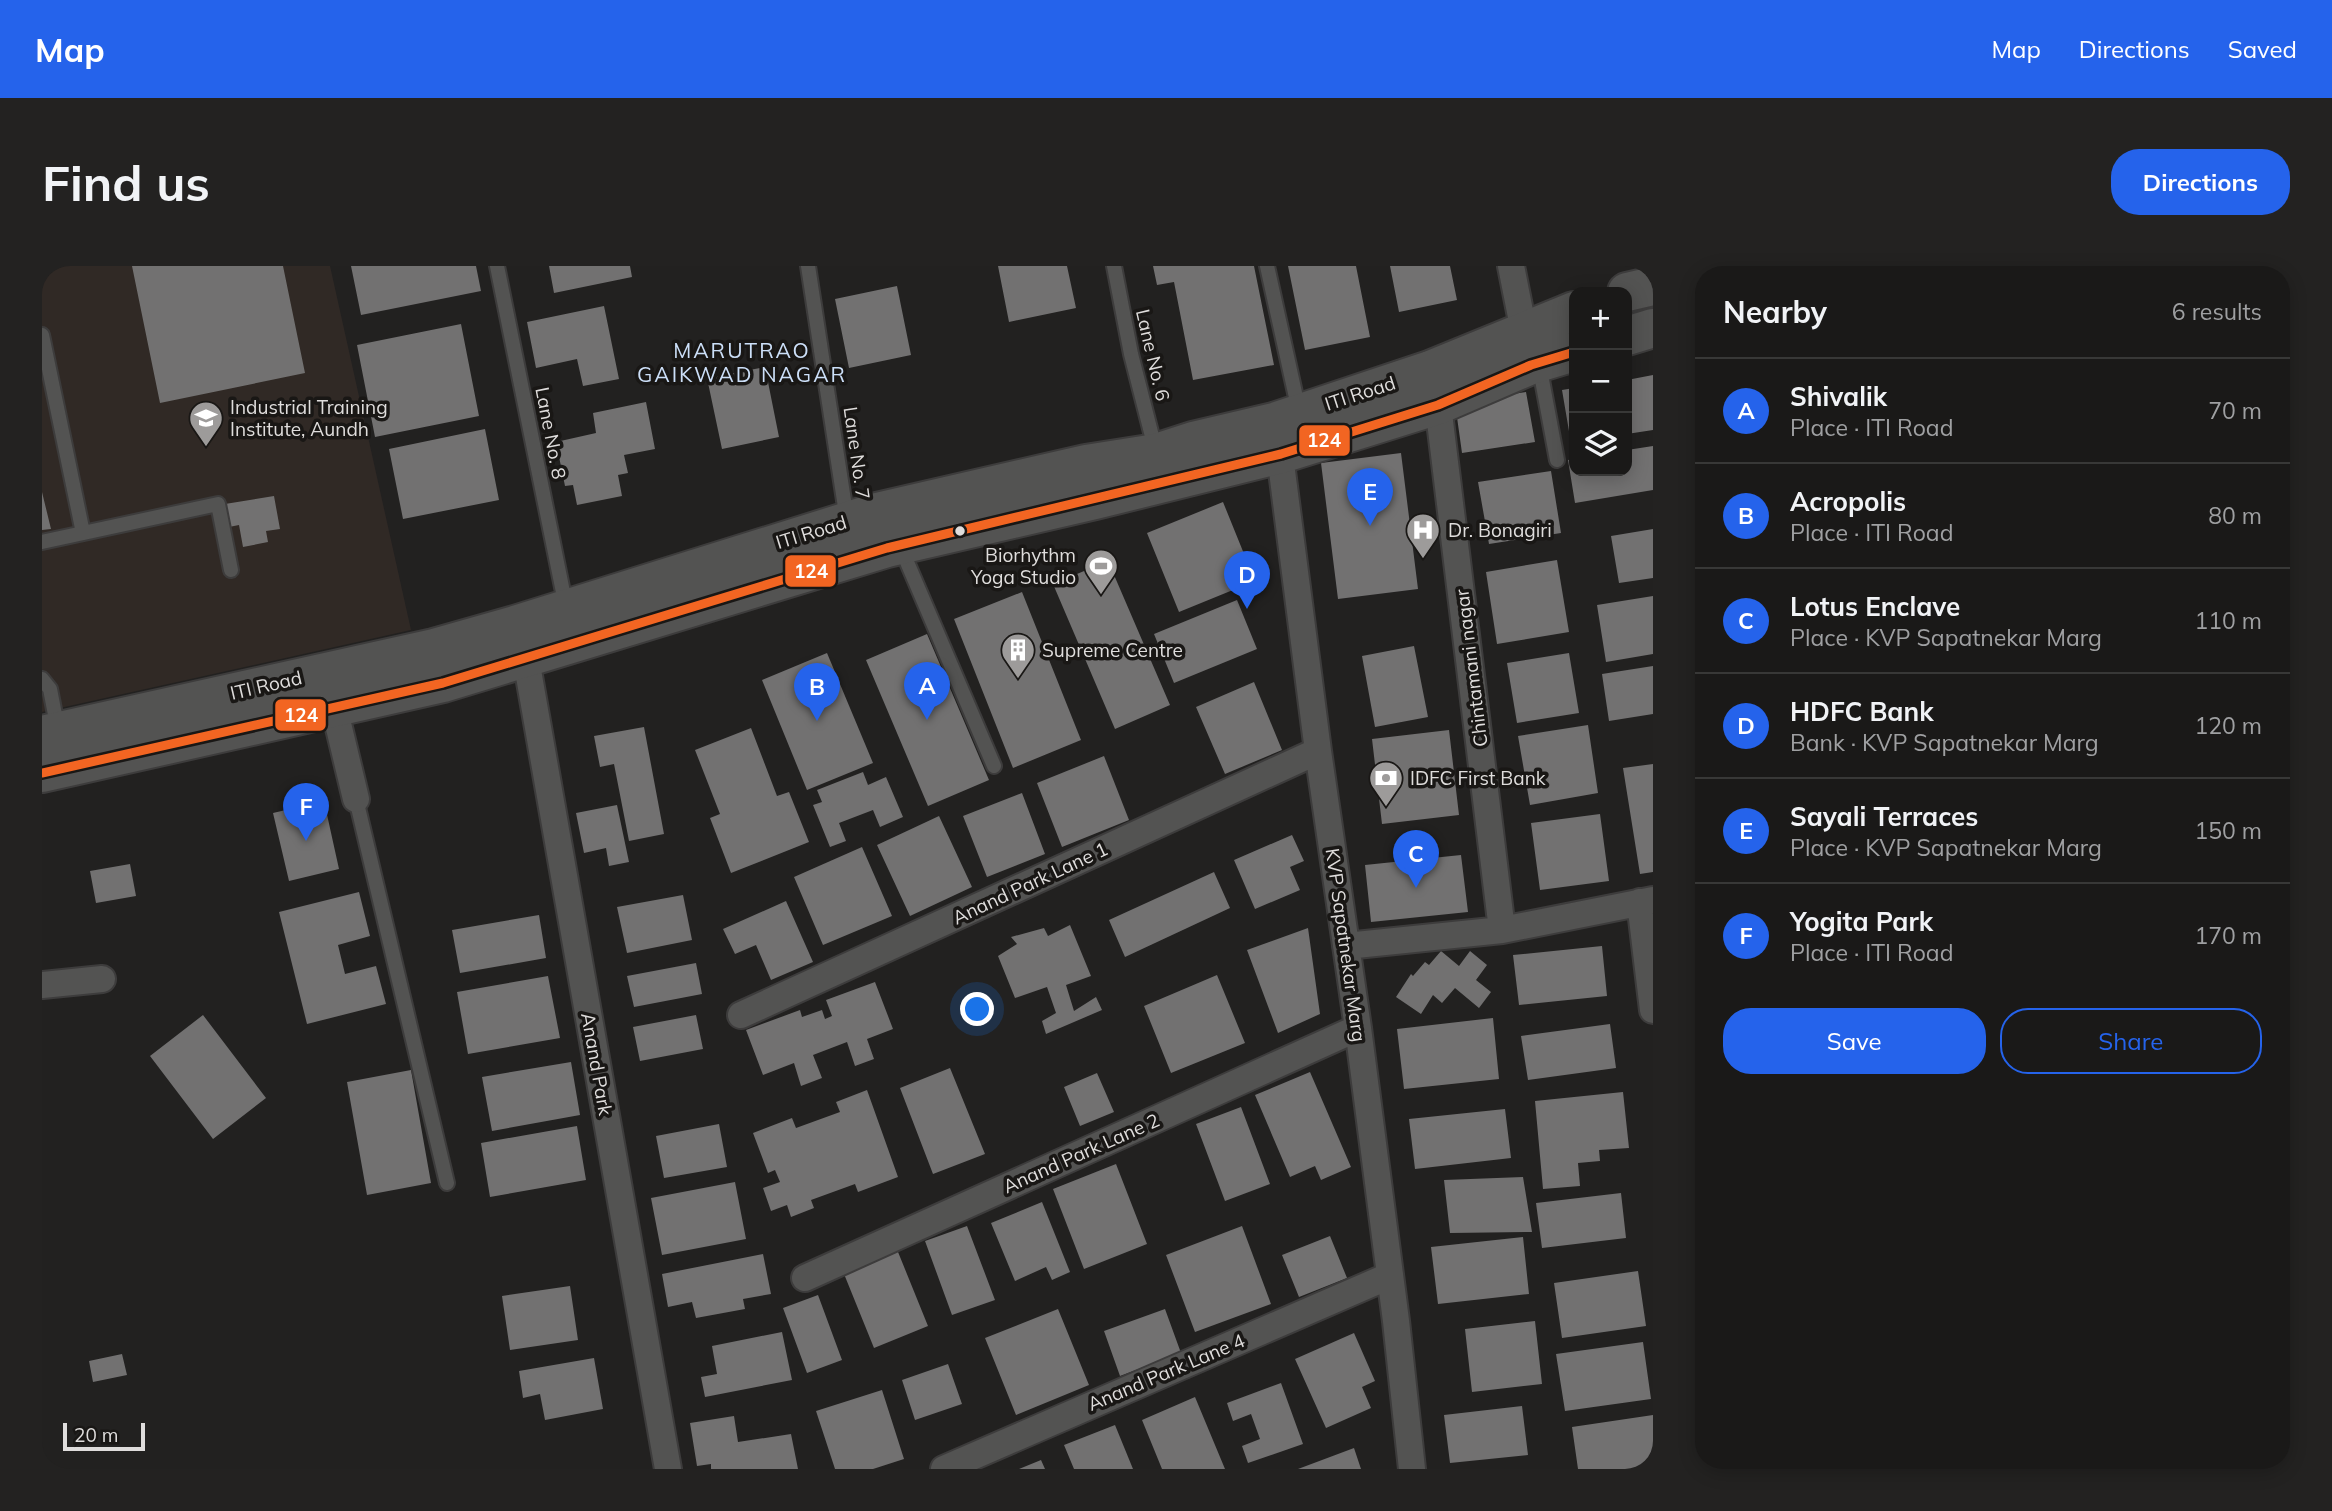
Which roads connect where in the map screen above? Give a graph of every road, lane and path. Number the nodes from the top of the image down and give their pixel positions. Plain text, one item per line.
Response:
1 (497, 266) edge
2 (808, 266) edge
3 (1114, 266) edge
4 (1268, 266) edge
5 (1511, 266) edge
6 (1653, 286) edge
7 (1632, 291) edge
8 (1569, 317) edge
9 (1653, 328) edge
10 (1632, 334) edge
11 (42, 335) edge
12 (1542, 352) edge
13 (1438, 405) junction
14 (1285, 430) junction
15 (1557, 460) dead end
16 (1159, 468) junction
17 (847, 521) junction
18 (83, 533) junction
19 (42, 542) edge
20 (900, 544) junction
21 (231, 569) dead end
22 (566, 608) junction
23 (521, 642) junction
24 (42, 679) edge
25 (334, 708) junction
26 (50, 733) edge
27 (1318, 751) junction
28 (994, 766) dead end
29 (42, 773) edge
30 (356, 799) joint
31 (1647, 901) edge
32 (1502, 930) junction
33 (1346, 946) junction
34 (102, 979) dead end
35 (42, 985) edge
36 (1653, 1010) edge
37 (741, 1015) dead end
38 (1358, 1027) junction
39 (446, 1183) dead end
40 (1389, 1276) junction
41 (805, 1278) dead end
42 (668, 1469) edge
43 (944, 1469) edge
44 (1412, 1469) edge

1 - 22 lane, Lane No. 8
2 - 17 lane, Lane No. 7
3 - 16 lane, Lane No. 6
4 - 14 lane
5 - 12 street
6 - 7 main road
8 - 12 main road, ITI Road
9 - 10 main road
11 - 18 lane
12 - 13 main road, ITI Road
12 - 14 main road, ITI Road
12 - 15 lane
13 - 14 main road, ITI Road
13 - 32 street, Chintamani nagar
14 - 16 main road, ITI Road
14 - 27 street, KVP Sapatnekar Marg
16 - 17 main road, ITI Road
16 - 20 main road, ITI Road
17 - 22 main road, ITI Road
18 - 19 lane
18 - 21 lane
20 - 23 main road, ITI Road
20 - 28 lane
22 - 23 main road, ITI Road
23 - 25 main road, ITI Road
23 - 26 main road, ITI Road
23 - 42 street, Anand Park
24 - 26 lane
25 - 29 main road, ITI Road
25 - 30 street
27 - 33 street, KVP Sapatnekar Marg
27 - 37 street, Anand Park Lane 1
30 - 39 lane
31 - 32 street
31 - 36 street
32 - 33 street
33 - 38 street, KVP Sapatnekar Marg
34 - 35 street
38 - 40 street, KVP Sapatnekar Marg
38 - 41 street, Anand Park Lane 2
40 - 43 street, Anand Park Lane 4
40 - 44 street, KVP Sapatnekar Marg

